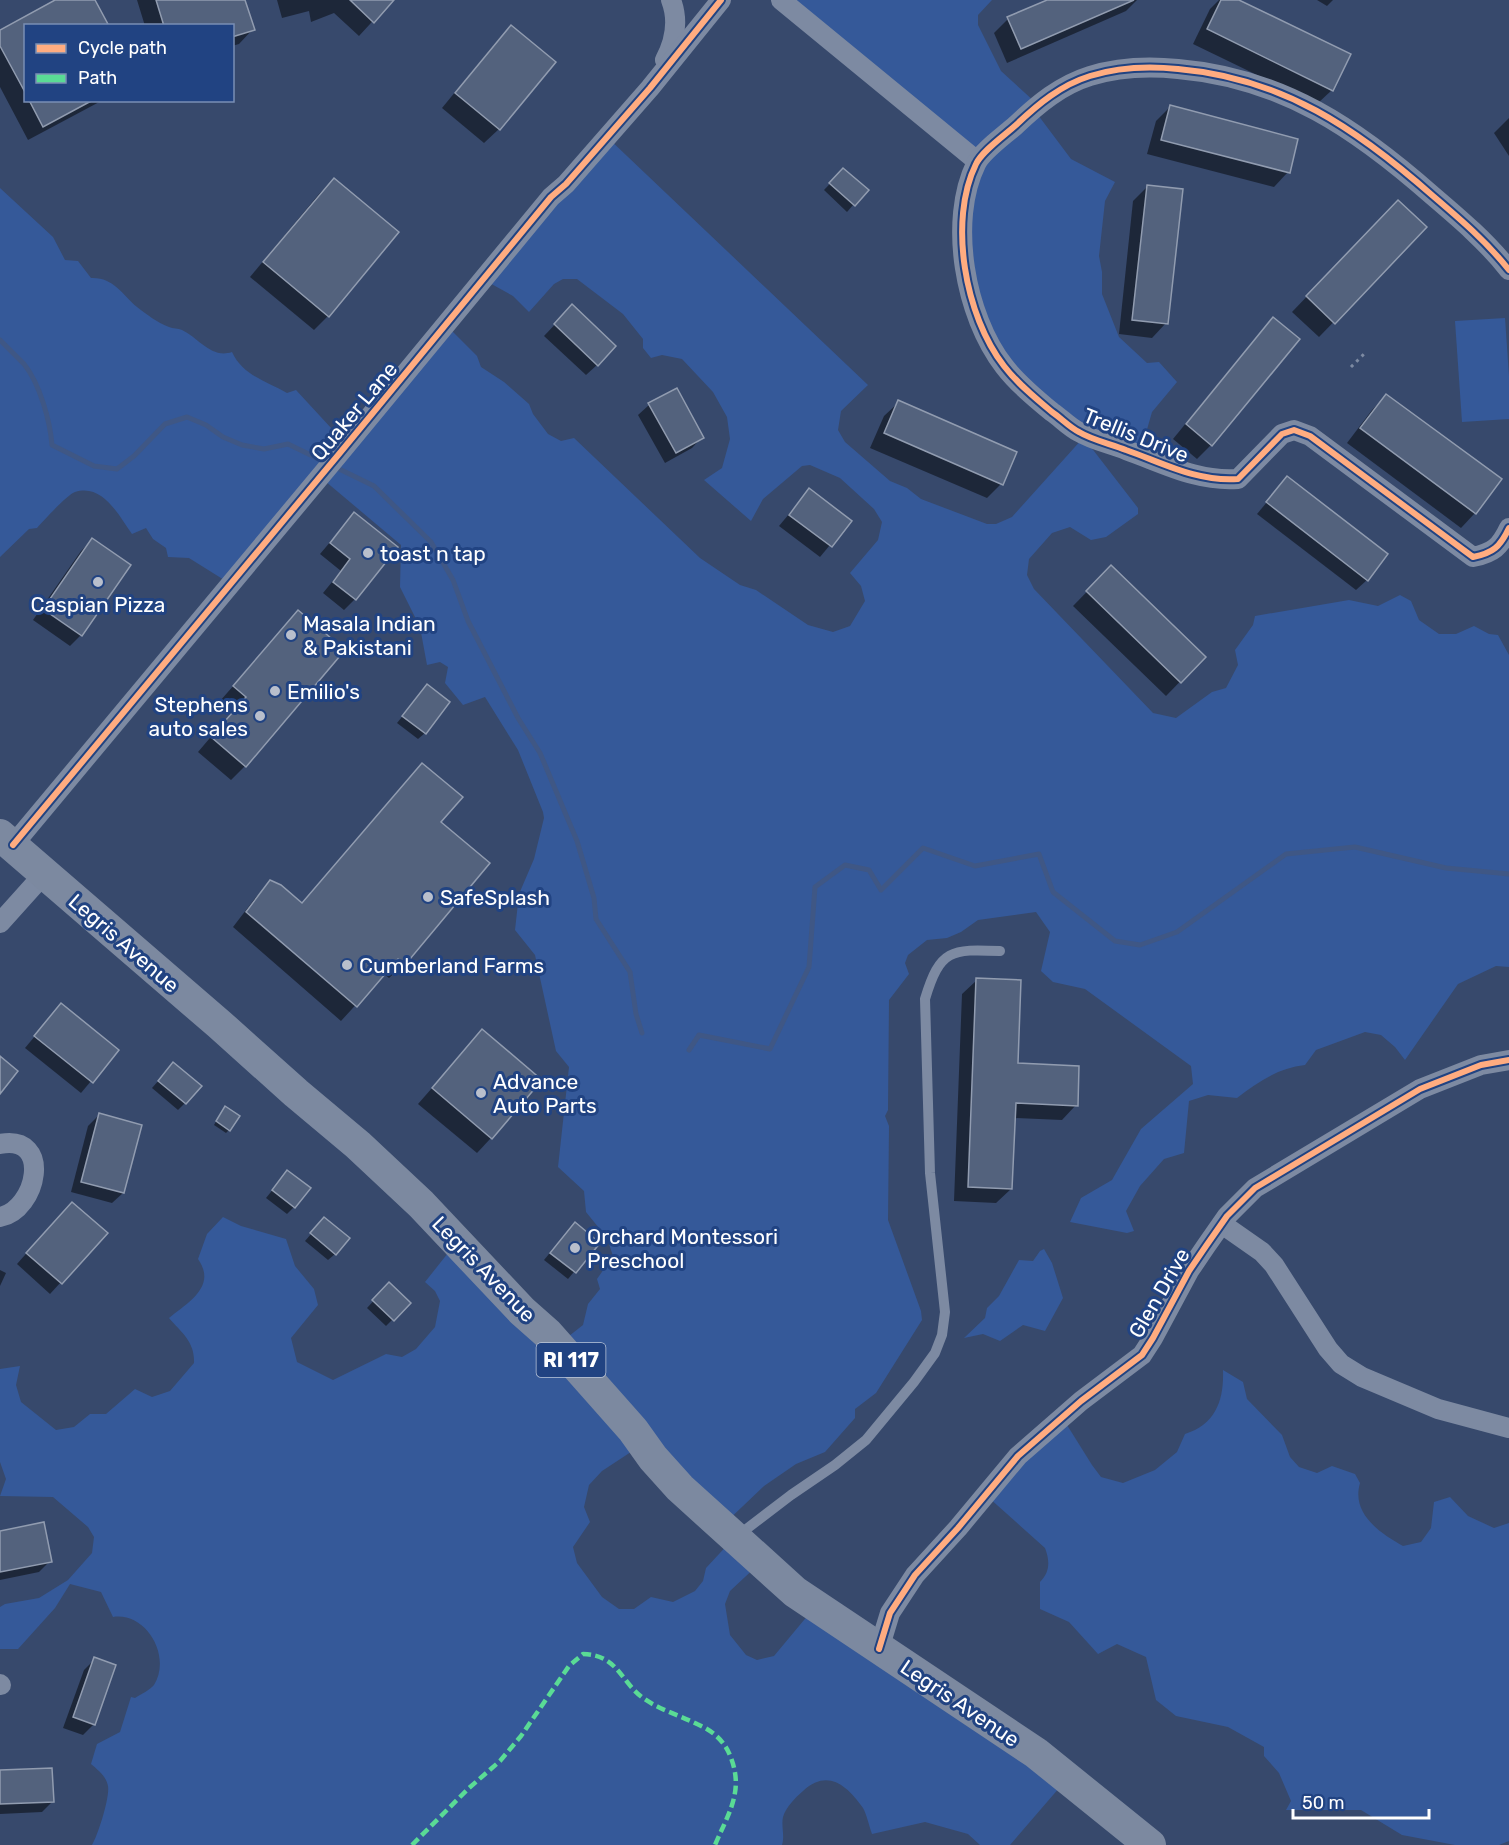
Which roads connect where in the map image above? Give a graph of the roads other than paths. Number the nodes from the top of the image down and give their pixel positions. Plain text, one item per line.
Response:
1 (671, 0) edge
2 (721, 0) edge
3 (781, 0) edge
4 (655, 80) junction
5 (977, 161) junction
6 (1509, 270) edge
7 (1509, 528) edge
8 (6, 840) edge
9 (44, 874) junction
10 (0, 923) edge
11 (1000, 951) dead end
12 (1509, 1060) edge
13 (0, 1144) edge
14 (0, 1217) edge
15 (1222, 1224) junction
16 (1509, 1428) edge
17 (735, 1538) junction
18 (879, 1649) junction
19 (1150, 1845) edge

1 - 4 street
2 - 4 street, Quaker Lane
3 - 5 street
4 - 8 street, Quaker Lane
5 - 6 street, Trellis Drive
5 - 7 street, Trellis Drive
8 - 9 main road, Legris Avenue / RI 117
9 - 10 street
9 - 17 main road, Legris Avenue / RI 117
11 - 17 lane
12 - 15 street, Glen Drive
13 - 14 street
15 - 16 street
15 - 18 street, Glen Drive
17 - 18 main road, Legris Avenue / RI 117
18 - 19 main road, Legris Avenue / RI 117

